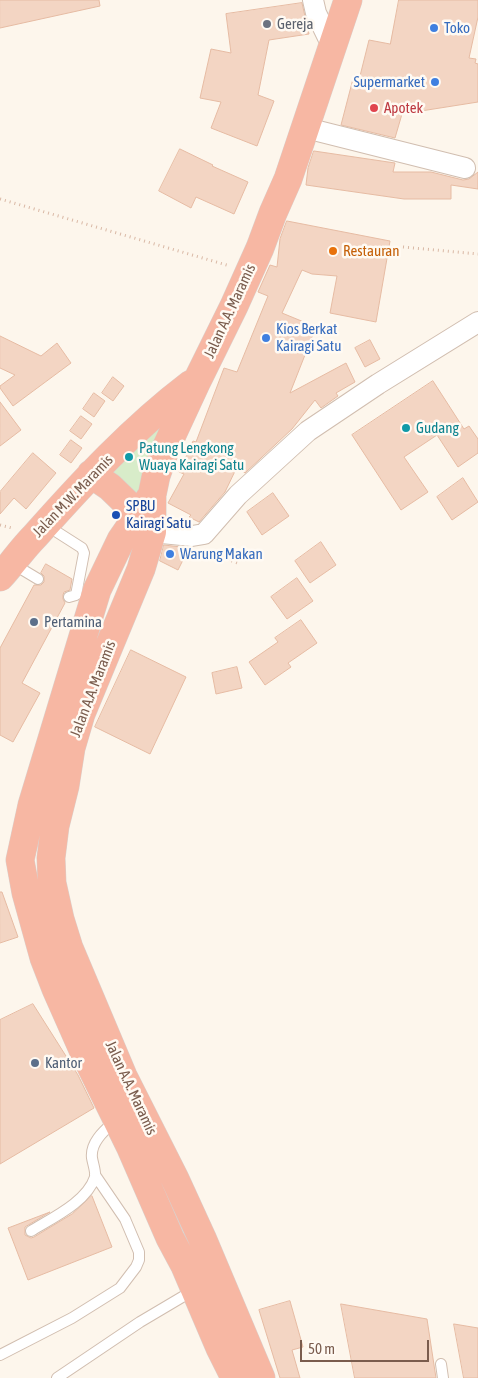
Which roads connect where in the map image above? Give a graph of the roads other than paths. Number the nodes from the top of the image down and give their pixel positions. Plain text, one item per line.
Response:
1 (313, 0) edge
2 (348, 0) edge
3 (332, 46) junction
4 (306, 128) junction
5 (465, 168) dead end
6 (478, 322) edge
7 (197, 381) junction
8 (91, 474) junction
9 (148, 514) junction
10 (46, 524) junction
11 (6, 570) edge
12 (38, 579) dead end
13 (69, 596) dead end
14 (111, 1080) junction
15 (116, 1120) junction
16 (95, 1175) junction
17 (31, 1231) dead end
18 (195, 1289) junction
19 (0, 1355) edge
20 (441, 1364) dead end
21 (58, 1378) edge
22 (235, 1378) edge
23 (261, 1378) edge
24 (443, 1378) edge

1 - 3 street
2 - 3 highway, Jalan A.A. Maramis
3 - 4 highway, Jalan A.A. Maramis
4 - 5 street
4 - 7 highway, Jalan A.A. Maramis
6 - 9 street
7 - 8 highway, Jalan M.W. Maramis
7 - 9 highway, Jalan A.A. Maramis
8 - 9 highway
8 - 10 highway, Jalan M.W. Maramis
9 - 14 highway, Jalan A.A. Maramis
9 - 14 highway
10 - 11 highway, Jalan M.W. Maramis
10 - 13 lane
11 - 12 lane
14 - 15 highway
14 - 23 highway, Jalan A.A. Maramis
15 - 16 lane
15 - 18 highway
16 - 17 lane
16 - 19 lane
18 - 21 lane
18 - 22 highway
20 - 24 lane

